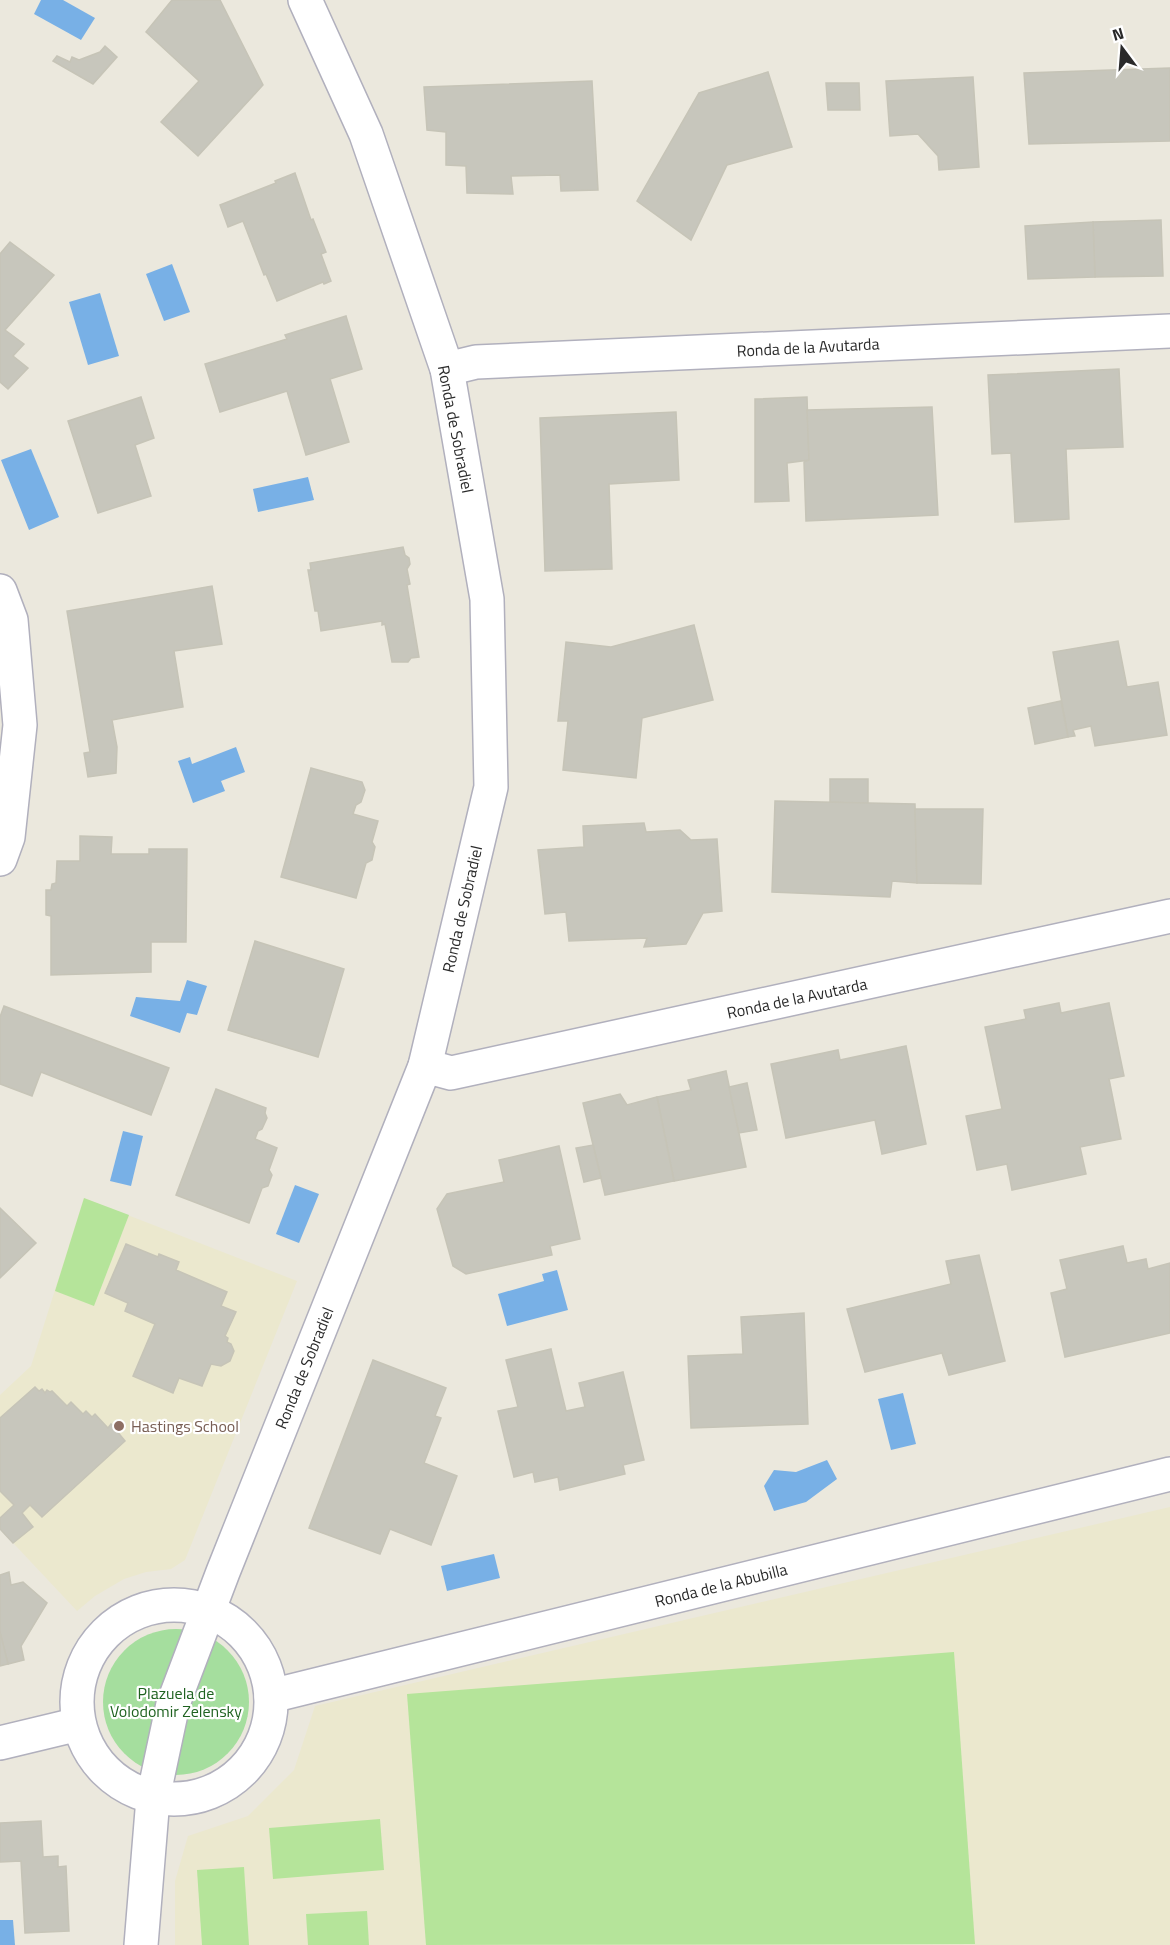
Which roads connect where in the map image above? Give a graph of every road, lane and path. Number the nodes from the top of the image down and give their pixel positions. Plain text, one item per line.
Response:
1 (306, 0) edge
2 (1170, 331) edge
3 (447, 369) junction
4 (0, 591) edge
5 (0, 859) edge
6 (1170, 916) edge
7 (425, 1066) junction
8 (1170, 1474) edge
9 (208, 1611) junction
10 (271, 1696) junction
11 (79, 1724) junction
12 (0, 1743) edge
13 (153, 1798) junction
14 (141, 1945) edge

1 - 3 street, Ronda de Sobradiel
2 - 3 street, Ronda de la Avutarda
3 - 7 street, Ronda de Sobradiel
4 - 5 street
6 - 7 street, Ronda de la Avutarda
7 - 9 street, Ronda de Sobradiel
8 - 10 street, Ronda de la Abubilla
9 - 10 street
9 - 11 street
9 - 13 street, Ronda de Sobradiel
10 - 13 street
11 - 12 street
11 - 13 street
13 - 14 street, Ronda de Sobradiel

